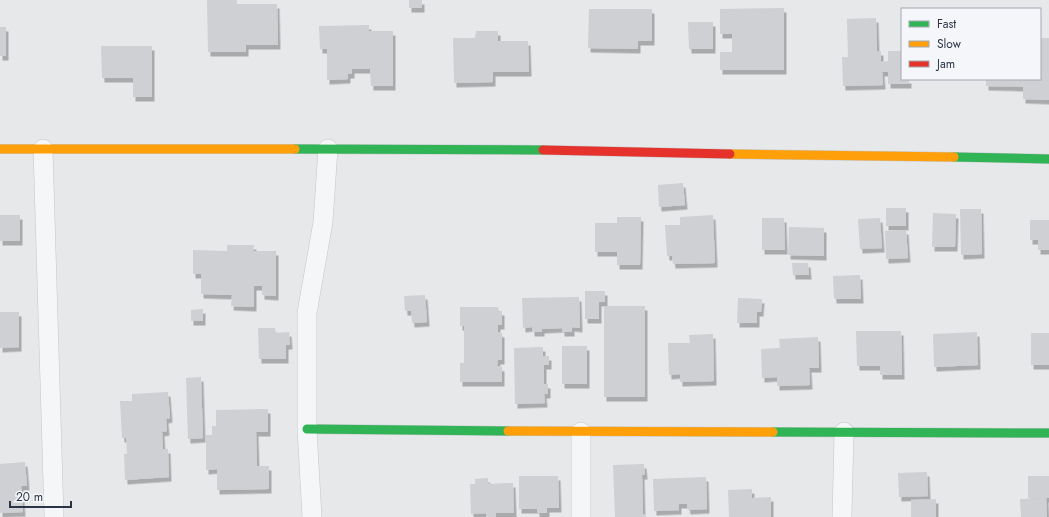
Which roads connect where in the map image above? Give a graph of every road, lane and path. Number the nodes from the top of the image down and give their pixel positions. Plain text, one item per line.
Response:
1 (0, 149) edge
2 (43, 149) junction
3 (328, 149) junction
4 (1049, 159) edge
5 (307, 429) junction
6 (581, 432) junction
7 (844, 432) junction
8 (1049, 434) edge
9 (54, 517) edge
10 (312, 517) edge
11 (582, 517) edge
12 (842, 517) edge

1 - 2 street
2 - 3 street
2 - 9 street
3 - 4 street
3 - 5 street
5 - 6 street
5 - 10 street
6 - 7 street
6 - 11 street
7 - 8 street
7 - 12 street

